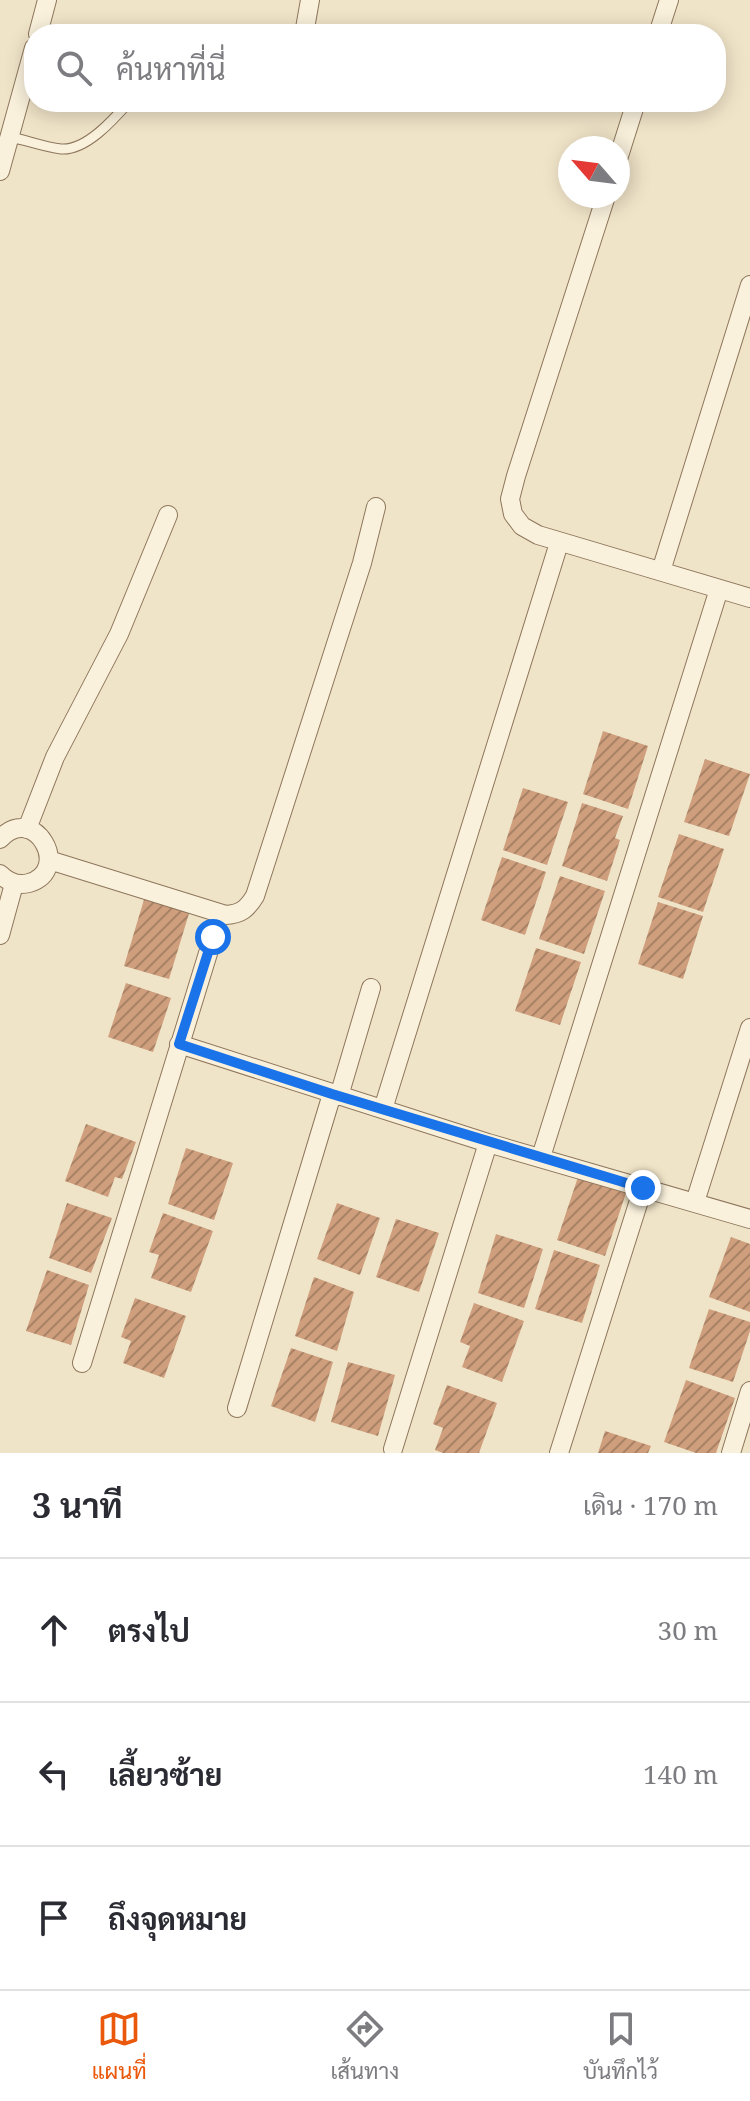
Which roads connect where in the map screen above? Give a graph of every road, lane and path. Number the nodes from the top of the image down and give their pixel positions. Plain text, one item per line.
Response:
1 (47, 0) edge
2 (310, 0) edge
3 (669, 0) edge
4 (41, 24) edge
5 (306, 24) edge
6 (661, 24) edge
7 (24, 85) edge
8 (120, 112) edge
9 (633, 112) edge
10 (625, 136) edge
11 (10, 137) junction
12 (0, 171) edge
13 (602, 208) edge
14 (750, 285) edge
15 (376, 507) dead end
16 (168, 515) dead end
17 (559, 543) junction
18 (661, 571) junction
19 (719, 589) junction
20 (750, 598) edge
21 (27, 829) junction
22 (0, 839) edge
23 (49, 860) junction
24 (7, 879) edge
25 (0, 935) edge
26 (213, 937) dead end
27 (371, 988) dead end
28 (750, 1028) edge
29 (179, 1044) junction
30 (335, 1095) junction
31 (383, 1109) junction
32 (488, 1143) junction
33 (541, 1157) junction
34 (643, 1188) junction
35 (695, 1202) junction
36 (750, 1219) edge
37 (82, 1363) dead end
38 (750, 1391) edge
39 (237, 1408) dead end
40 (393, 1449) dead end
41 (559, 1453) edge
42 (731, 1453) edge

1 - 4 street
2 - 5 street
3 - 6 street
7 - 11 street
8 - 11 lane
9 - 10 street
11 - 12 street
13 - 17 street
14 - 18 street
15 - 23 street
16 - 21 street
17 - 18 street
17 - 31 street
18 - 19 street
19 - 20 street
19 - 33 street
21 - 22 street
21 - 23 street
23 - 24 street
24 - 25 street
26 - 29 street
27 - 30 street
28 - 35 street
29 - 30 street
29 - 37 street
30 - 31 street
30 - 39 street
31 - 32 street
32 - 33 street
32 - 40 street
33 - 34 street
34 - 35 street
34 - 41 street
35 - 36 street
38 - 42 street

